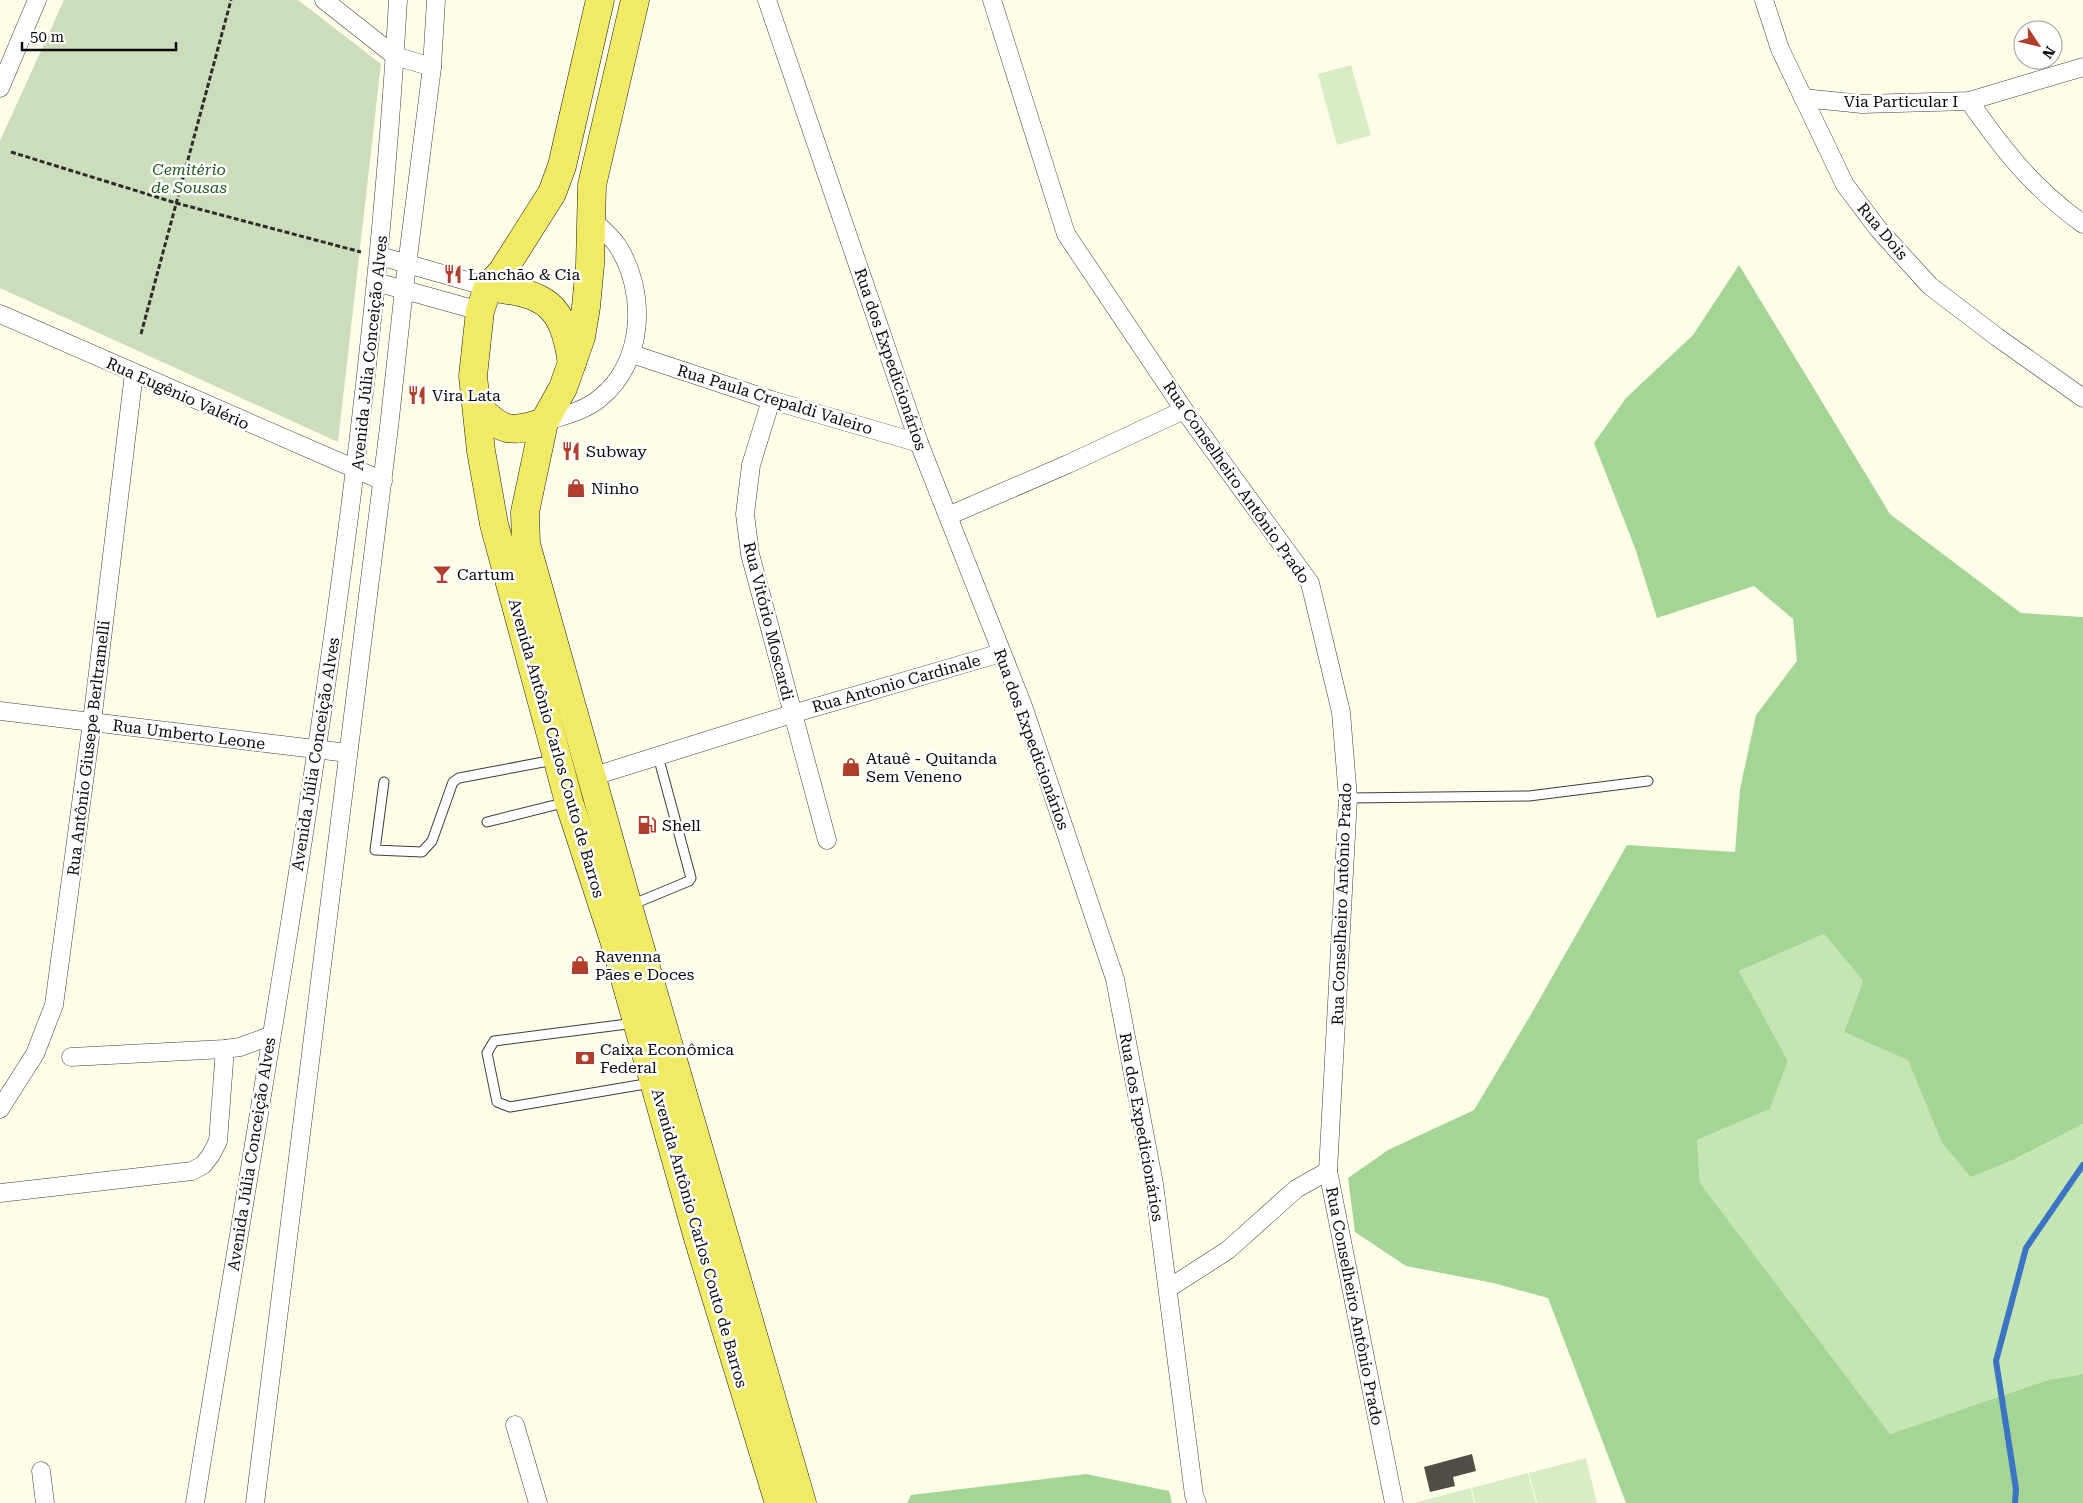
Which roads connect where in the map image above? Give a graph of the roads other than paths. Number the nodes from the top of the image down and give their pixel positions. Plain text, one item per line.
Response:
1 (37, 0) edge
2 (324, 0) edge
3 (398, 0) edge
4 (436, 0) edge
5 (600, 0) edge
6 (635, 0) edge
7 (767, 0) edge
8 (992, 0) edge
9 (1764, 0) edge
10 (394, 56) junction
11 (432, 67) junction
12 (2083, 67) edge
13 (0, 88) edge
14 (1803, 98) junction
15 (1969, 102) junction
16 (590, 218) junction
17 (2083, 224) edge
18 (380, 256) junction
19 (407, 263) junction
20 (376, 282) junction
21 (404, 289) junction
22 (484, 299) junction
23 (0, 314) edge
24 (632, 354) junction
25 (572, 364) junction
26 (134, 373) junction
27 (2083, 398) edge
28 (771, 400) junction
29 (477, 406) junction
30 (1184, 410) junction
31 (544, 422) junction
32 (919, 443) junction
33 (356, 471) junction
34 (383, 481) junction
35 (948, 516) junction
36 (1001, 653) junction
37 (0, 711) edge
38 (792, 714) junction
39 (92, 722) junction
40 (318, 750) junction
41 (348, 753) junction
42 (658, 756) junction
43 (559, 758) junction
44 (591, 777) junction
45 (1648, 781) dead end
46 (384, 782) dead end
47 (1348, 798) junction
48 (569, 802) junction
49 (486, 822) dead end
50 (827, 840) dead end
51 (628, 906) junction
52 (638, 1023) junction
53 (270, 1036) junction
54 (225, 1049) junction
55 (72, 1058) dead end
56 (654, 1083) junction
57 (0, 1109) edge
58 (1328, 1171) junction
59 (0, 1193) edge
60 (1169, 1288) junction
61 (515, 1425) dead end
62 (41, 1471) dead end
63 (45, 1503) edge
64 (195, 1503) edge
65 (255, 1503) edge
66 (538, 1503) edge
67 (779, 1503) edge
68 (802, 1503) edge
69 (1197, 1503) edge
70 (1394, 1503) edge

1 - 13 street
2 - 10 street
3 - 10 street, Avenida Júlia Conceição Alves
4 - 11 street, Avenida Júlia Conceição Alves
5 - 22 main road
6 - 16 main road, Avenida Antônio Carlos Couto de Barros
7 - 32 street, Rua dos Expedicionários
8 - 30 street, Rua Conselheiro Antônio Prado
9 - 14 street, Rua Dois
10 - 11 street
10 - 18 street, Avenida Júlia Conceição Alves
11 - 19 street, Avenida Júlia Conceição Alves
12 - 15 street, Via Particular I
14 - 15 street, Via Particular I
14 - 27 street, Rua Dois
15 - 17 street
16 - 24 street
16 - 25 main road, Avenida Antônio Carlos Couto de Barros
18 - 19 street
18 - 20 street, Avenida Júlia Conceição Alves
19 - 21 street, Avenida Júlia Conceição Alves
19 - 22 street
20 - 21 street
20 - 33 street, Avenida Júlia Conceição Alves
21 - 22 street
21 - 34 street, Avenida Júlia Conceição Alves
22 - 25 main road
22 - 29 main road, Avenida Antônio Carlos Couto de Barros
23 - 26 street, Rua Eugênio Valério
24 - 28 street, Rua Paula Crepaldi Valeiro
24 - 31 street
25 - 31 main road, Avenida Antônio Carlos Couto de Barros
26 - 33 street, Rua Eugênio Valério
26 - 39 street, Rua Antônio Giusepe Berltramelli
28 - 32 street, Rua Paula Crepaldi Valeiro
28 - 38 street, Rua Vitório Moscardi
29 - 31 main road
29 - 43 main road, Avenida Antônio Carlos Couto de Barros
30 - 35 street
30 - 47 street, Rua Conselheiro Antônio Prado
31 - 44 main road, Avenida Antônio Carlos Couto de Barros
32 - 35 street, Rua dos Expedicionários
33 - 34 street, Rua Eugênio Valério
33 - 40 street, Avenida Júlia Conceição Alves
34 - 41 street, Avenida Júlia Conceição Alves
35 - 36 street, Rua dos Expedicionários
36 - 38 street, Rua Antonio Cardinale
36 - 60 street, Rua dos Expedicionários
37 - 39 street, Rua Umberto Leone
38 - 42 street, Rua Antonio Cardinale
38 - 50 street, Rua Vitório Moscardi
39 - 40 street, Rua Umberto Leone
39 - 57 street, Rua Antônio Giusepe Berltramelli
40 - 41 street, Rua Umberto Leone
40 - 53 street, Avenida Júlia Conceição Alves
41 - 65 street, Avenida Júlia Conceição Alves
42 - 44 street, Rua Antonio Cardinale
42 - 51 lane
43 - 46 lane
43 - 48 main road, Avenida Antônio Carlos Couto de Barros
44 - 51 main road, Avenida Antônio Carlos Couto de Barros
45 - 47 lane
47 - 58 street, Rua Conselheiro Antônio Prado
48 - 49 lane
48 - 52 main road, Avenida Antônio Carlos Couto de Barros
51 - 68 main road, Avenida Antônio Carlos Couto de Barros
52 - 56 main road, Avenida Antônio Carlos Couto de Barros
52 - 56 lane
53 - 54 street
53 - 64 street, Avenida Júlia Conceição Alves
54 - 55 street
54 - 59 street
56 - 67 main road, Avenida Antônio Carlos Couto de Barros
58 - 60 street
58 - 70 street, Rua Conselheiro Antônio Prado
60 - 69 street, Rua dos Expedicionários
61 - 66 street
62 - 63 street

